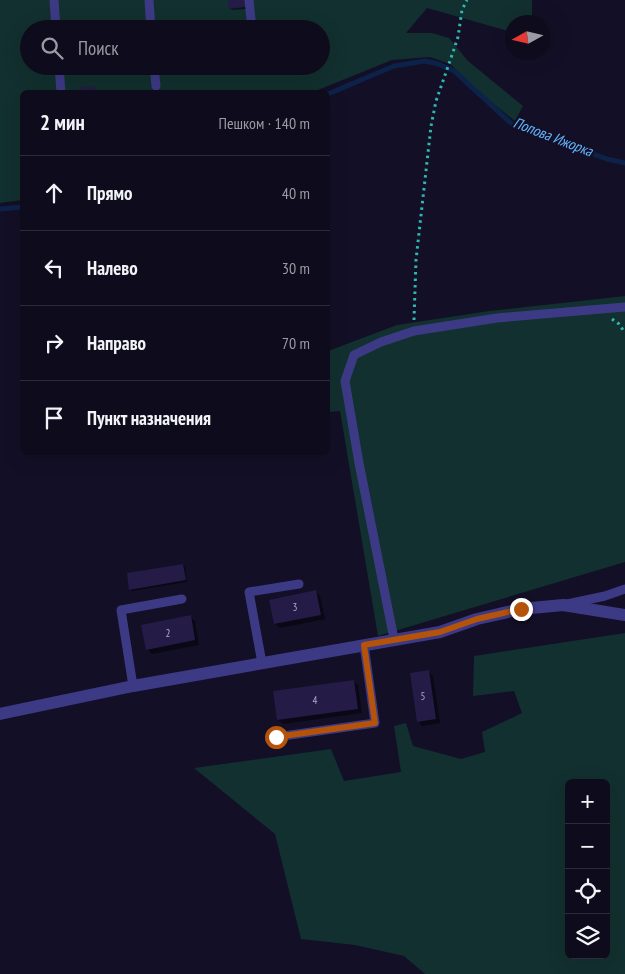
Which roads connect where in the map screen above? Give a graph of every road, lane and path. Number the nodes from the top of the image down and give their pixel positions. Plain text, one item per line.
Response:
1 (54, 0) edge
2 (149, 0) edge
3 (249, 0) edge
4 (467, 0) edge
5 (55, 20) edge
6 (150, 20) edge
7 (251, 20) edge
8 (60, 75) edge
9 (155, 75) edge
10 (156, 86) dead end
11 (62, 90) edge
12 (625, 307) edge
13 (414, 331) junction
14 (298, 584) dead end
15 (625, 589) edge
16 (182, 599) dead end
17 (563, 605) junction
18 (625, 615) edge
19 (394, 639) junction
20 (364, 645) junction
21 (262, 663) junction
22 (133, 686) junction
23 (0, 714) edge
24 (276, 737) dead end

1 - 5 lane
2 - 6 lane
3 - 7 lane
4 - 13 path
8 - 11 lane
9 - 10 lane
12 - 13 lane
13 - 19 lane
14 - 21 lane
15 - 17 lane
16 - 22 lane
17 - 18 street
17 - 19 street
19 - 20 street
20 - 21 street
20 - 24 lane
21 - 22 street
22 - 23 street

